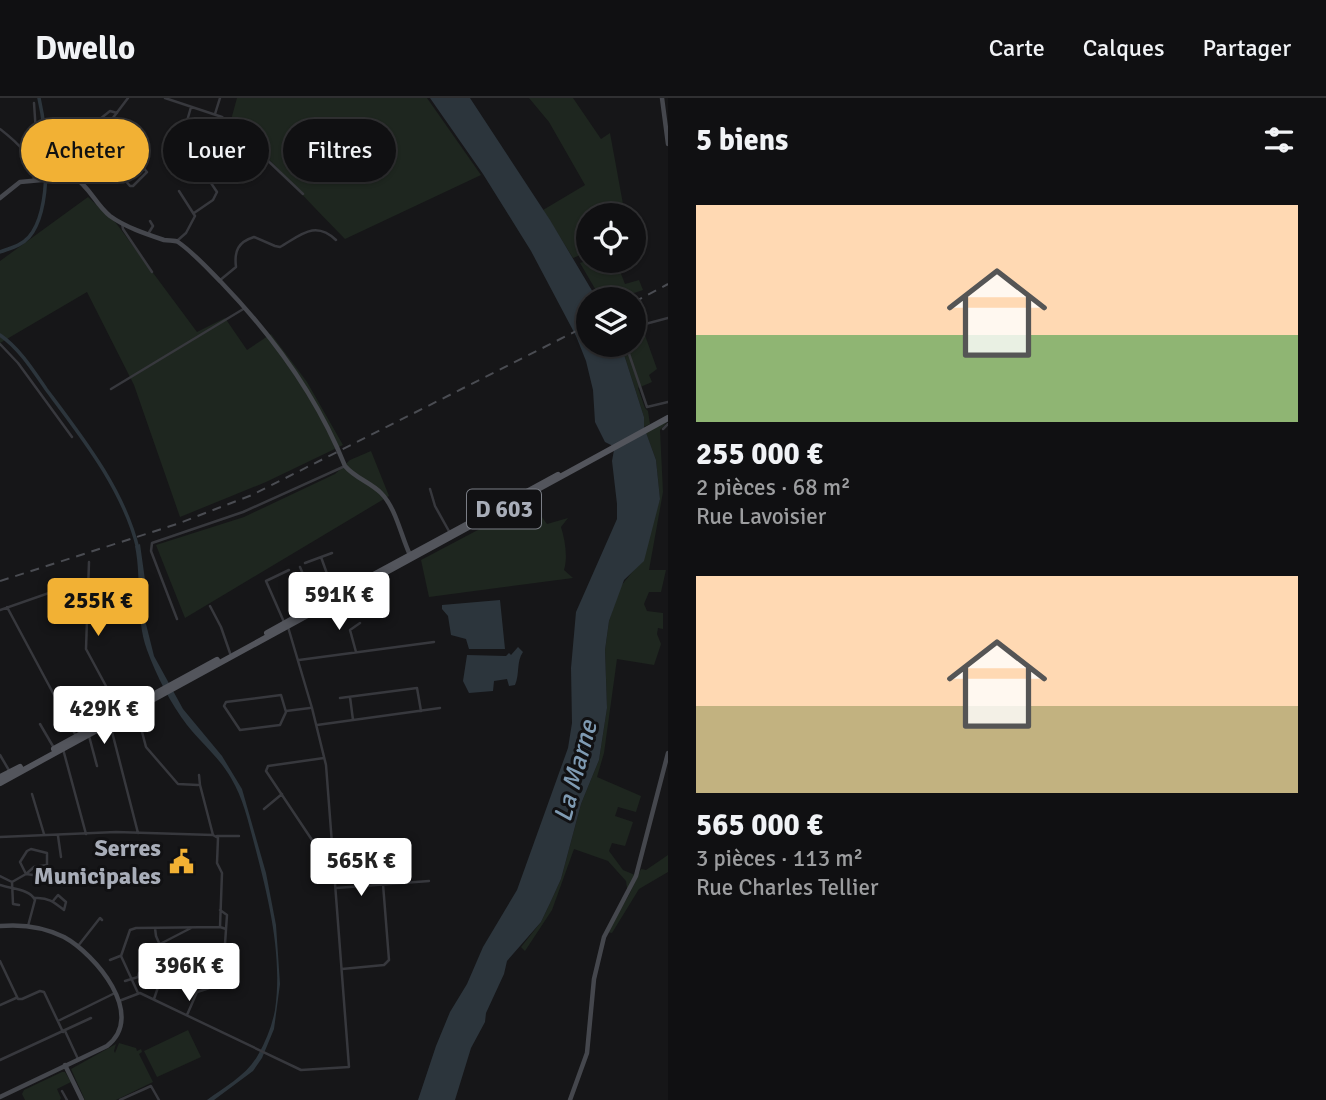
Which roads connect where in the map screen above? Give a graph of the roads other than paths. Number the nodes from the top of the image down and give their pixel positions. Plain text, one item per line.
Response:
1 (128, 98) edge
2 (165, 98) edge
3 (219, 98) edge
4 (661, 99) edge
5 (34, 103) dead end
6 (191, 107) junction
7 (117, 113) junction
8 (215, 114) junction
9 (35, 119) edge
10 (100, 119) edge
11 (113, 119) edge
12 (188, 119) edge
13 (666, 123) edge
14 (0, 129) edge
15 (668, 144) edge
16 (21, 147) edge
17 (128, 151) joint
18 (21, 182) edge
19 (81, 182) edge
20 (211, 183) dead end
21 (179, 191) dead end
22 (303, 194) dead end
23 (0, 198) edge
24 (194, 213) junction
25 (150, 221) dead end
26 (122, 223) junction
27 (148, 234) junction
28 (177, 240) junction
29 (336, 240) dead end
30 (152, 272) dead end
31 (219, 281) junction
32 (245, 308) junction
33 (668, 318) edge
34 (646, 324) edge
35 (0, 344) edge
36 (630, 357) edge
37 (111, 389) dead end
38 (668, 402) edge
39 (668, 417) edge
40 (668, 424) edge
41 (668, 429) edge
42 (72, 437) dead end
43 (610, 449) junction
44 (345, 466) junction
45 (430, 489) dead end
46 (450, 533) junction
47 (332, 553) dead end
48 (410, 555) junction
49 (418, 556) junction
50 (321, 557) junction
51 (89, 562) dead end
52 (305, 563) dead end
53 (300, 567) dead end
54 (289, 570) dead end
55 (390, 571) junction
56 (89, 579) junction
57 (84, 580) junction
58 (89, 585) junction
59 (335, 596) junction
60 (210, 606) dead end
61 (316, 606) junction
62 (7, 607) junction
63 (0, 611) edge
64 (177, 619) dead end
65 (360, 623) dead end
66 (286, 625) junction
67 (434, 642) dead end
68 (356, 652) junction
69 (230, 653) junction
70 (299, 660) junction
71 (173, 686) junction
72 (164, 692) junction
73 (350, 696) junction
74 (340, 698) dead end
75 (312, 708) junction
76 (440, 708) dead end
77 (136, 709) junction
78 (286, 711) junction
79 (421, 711) junction
80 (120, 712) junction
81 (353, 720) junction
82 (40, 723) dead end
83 (110, 723) junction
84 (317, 725) junction
85 (88, 735) junction
86 (76, 736) junction
87 (63, 748) junction
88 (54, 749) junction
89 (668, 752) edge
90 (0, 755) edge
91 (324, 758) junction
92 (97, 766) dead end
93 (10, 772) junction
94 (200, 775) dead end
95 (0, 777) edge
96 (0, 783) edge
97 (200, 785) junction
98 (32, 794) dead end
99 (282, 794) junction
100 (264, 809) dead end
101 (138, 832) junction
102 (86, 834) junction
103 (44, 835) junction
104 (58, 835) junction
105 (215, 836) junction
106 (239, 836) dead end
107 (0, 837) edge
108 (61, 857) dead end
109 (335, 864) junction
110 (26, 874) junction
111 (0, 876) edge
112 (61, 879) dead end
113 (429, 881) dead end
114 (12, 882) junction
115 (383, 884) junction
116 (0, 885) edge
117 (336, 888) junction
118 (13, 890) junction
119 (35, 898) junction
120 (53, 901) dead end
121 (19, 905) dead end
122 (220, 910) junction
123 (102, 920) dead end
124 (0, 926) edge
125 (28, 926) junction
126 (220, 927) junction
127 (155, 928) junction
128 (192, 928) junction
129 (226, 929) junction
130 (159, 944) junction
131 (78, 946) junction
132 (121, 956) junction
133 (110, 960) dead end
134 (0, 961) edge
135 (228, 968) junction
136 (165, 969) junction
137 (342, 969) junction
138 (139, 973) dead end
139 (133, 979) junction
140 (125, 981) dead end
141 (115, 993) junction
142 (138, 993) junction
143 (17, 997) junction
144 (154, 999) junction
145 (119, 1001) junction
146 (0, 1005) edge
147 (187, 1016) junction
148 (91, 1018) dead end
149 (58, 1021) junction
150 (64, 1031) junction
151 (78, 1059) junction
152 (0, 1060) edge
153 (65, 1065) junction
154 (62, 1091) dead end
155 (0, 1097) edge
156 (67, 1100) edge
157 (82, 1100) edge
158 (120, 1100) edge
159 (159, 1100) edge
160 (570, 1100) edge

1 - 7 street
2 - 6 street
3 - 8 street
4 - 13 street
5 - 9 street
6 - 8 street
6 - 12 street
7 - 10 street
7 - 11 street
8 - 22 street
13 - 15 street
14 - 16 street
17 - 17 street
18 - 23 street
19 - 26 street
20 - 24 street
21 - 24 street
24 - 28 street
25 - 27 street
26 - 27 street
26 - 30 street
27 - 28 street
28 - 31 street
29 - 31 street
31 - 32 street
32 - 37 street
32 - 44 street
33 - 34 street
35 - 42 street
36 - 38 street
39 - 43 main road, D 603
40 - 41 street
43 - 46 main road, D 603
43 - 49 main road, D 603
44 - 48 street
44 - 64 street
45 - 46 street
46 - 48 main road, D 603
47 - 50 street
48 - 49 street
48 - 55 street
48 - 59 main road, D 603
49 - 55 main road, D 603
50 - 52 street
50 - 59 street
51 - 56 street
53 - 61 street
54 - 66 street
55 - 66 main road, D 603
56 - 57 street
56 - 58 street
57 - 58 street
57 - 62 street
58 - 80 street
59 - 61 main road, D 603
60 - 69 street
61 - 66 main road, D 603
62 - 63 street
62 - 86 street
65 - 68 street
66 - 69 main road, D 603
66 - 70 street
66 - 71 main road, D 603
67 - 68 street
68 - 70 street
69 - 71 main road, D 603
70 - 75 street
71 - 72 main road, D 603
72 - 77 main road, D 603
72 - 80 main road, D 603
73 - 74 street
73 - 79 street
73 - 81 street
75 - 78 street
75 - 84 street
76 - 79 street
77 - 83 main road, D 603
77 - 97 street
78 - 78 street
79 - 81 street
80 - 86 main road, D 603
81 - 84 street
82 - 88 street
83 - 85 main road, D 603
83 - 101 street
84 - 91 street
85 - 87 main road, D 603
85 - 92 street
86 - 88 main road, D 603
87 - 96 main road, D 603
87 - 102 street
88 - 93 main road, D 603
89 - 160 street
90 - 93 street
91 - 99 street
91 - 109 street
93 - 95 main road, D 603
94 - 97 street
97 - 105 street
98 - 103 street
99 - 100 street
99 - 109 street
101 - 102 street
101 - 105 street
102 - 104 street
103 - 104 street
103 - 107 street
104 - 108 street
105 - 106 street
105 - 122 street
109 - 117 street
110 - 110 street
110 - 112 street
110 - 114 street
111 - 114 street
113 - 115 street
114 - 118 street
115 - 117 street
115 - 137 street
116 - 118 street
117 - 137 street
118 - 119 street
118 - 121 street
119 - 120 street
119 - 125 street
122 - 126 street
122 - 129 street
123 - 131 street
124 - 125 street
125 - 131 street
126 - 128 street
126 - 129 street
127 - 128 street
127 - 130 street
127 - 132 street
128 - 130 street
129 - 135 street
130 - 136 street
131 - 141 street
132 - 133 street
132 - 139 street
134 - 143 street
135 - 136 street
135 - 147 street
136 - 144 street
137 - 147 street
138 - 139 street
139 - 140 street
139 - 142 street
141 - 145 street
141 - 149 street
142 - 144 street
142 - 145 street
143 - 146 street
143 - 149 street
144 - 147 street
145 - 151 street
148 - 150 street
149 - 150 street
150 - 151 street
150 - 152 street
151 - 153 street
153 - 155 street
153 - 157 street
154 - 156 street
158 - 159 street

